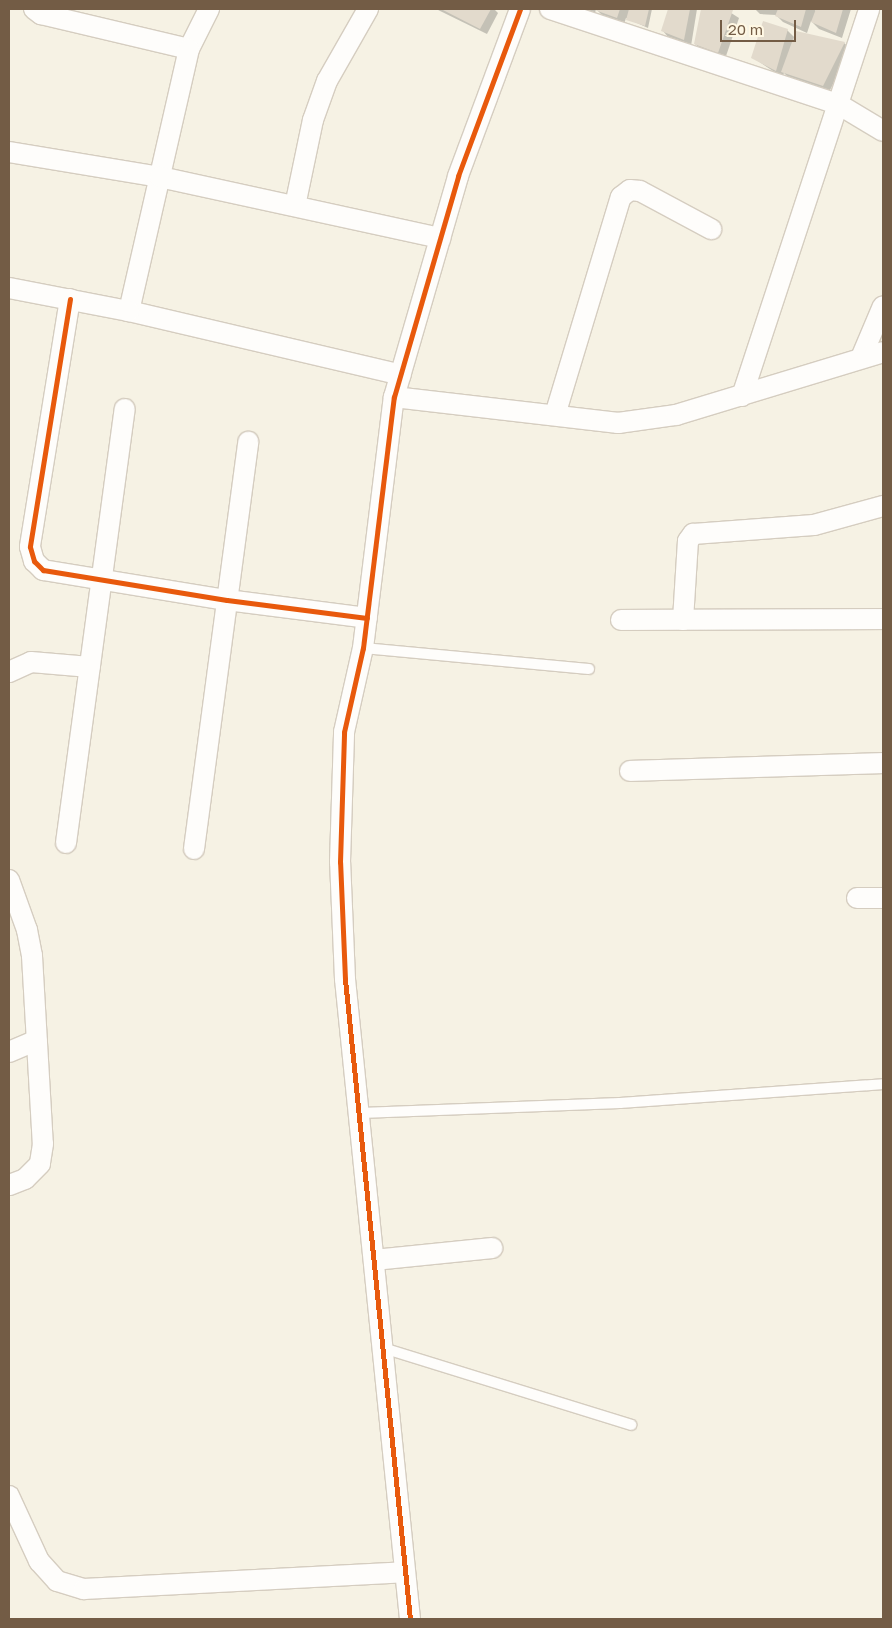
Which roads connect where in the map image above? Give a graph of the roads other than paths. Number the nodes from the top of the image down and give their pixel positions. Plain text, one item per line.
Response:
1 (34, 9) edge
2 (208, 9) edge
3 (368, 9) edge
4 (520, 9) edge
5 (550, 9) edge
6 (870, 9) edge
7 (189, 49) junction
8 (838, 104) junction
9 (883, 131) edge
10 (9, 152) edge
11 (160, 177) junction
12 (295, 206) junction
13 (711, 229) dead end
14 (440, 238) junction
15 (9, 288) edge
16 (70, 299) junction
17 (883, 306) edge
18 (129, 311) junction
19 (883, 352) edge
20 (861, 358) junction
21 (401, 375) junction
22 (742, 396) junction
23 (394, 397) junction
24 (125, 409) dead end
25 (555, 415) junction
26 (248, 442) dead end
27 (883, 506) edge
28 (102, 579) junction
29 (227, 600) junction
30 (366, 618) junction
31 (883, 619) edge
32 (621, 620) dead end
33 (683, 620) junction
34 (363, 648) junction
35 (90, 667) junction
36 (589, 669) dead end
37 (9, 672) edge
38 (883, 763) edge
39 (630, 771) dead end
40 (66, 842) dead end
41 (194, 849) dead end
42 (9, 880) edge
43 (857, 898) dead end
44 (883, 898) edge
45 (37, 1040) junction
46 (9, 1052) edge
47 (883, 1084) edge
48 (361, 1113) junction
49 (9, 1185) edge
50 (492, 1248) dead end
51 (374, 1260) junction
52 (383, 1348) junction
53 (631, 1425) dead end
54 (9, 1496) edge
55 (404, 1572) junction
56 (410, 1619) edge

1 - 7 street
2 - 7 street
3 - 12 street
4 - 14 street
5 - 8 street
6 - 8 street
7 - 11 street
8 - 9 street
8 - 22 street
10 - 11 street
11 - 12 street
11 - 18 street
12 - 14 street
13 - 25 street
14 - 21 street
15 - 16 street
16 - 18 street
16 - 28 street
17 - 20 street
18 - 21 street
19 - 20 street
20 - 22 street
21 - 23 street
22 - 25 street
23 - 25 street
23 - 30 street
24 - 28 street
26 - 29 street
27 - 33 street
28 - 29 street
28 - 35 street
29 - 30 street
29 - 41 street
30 - 34 street
31 - 33 street
32 - 33 street
34 - 36 lane
34 - 48 street
35 - 37 street
35 - 40 street
38 - 39 street
42 - 45 street
43 - 44 street
45 - 46 street
45 - 49 street
47 - 48 lane
48 - 51 street
50 - 51 street
51 - 52 street
52 - 53 lane
52 - 55 street
54 - 55 street
55 - 56 street

